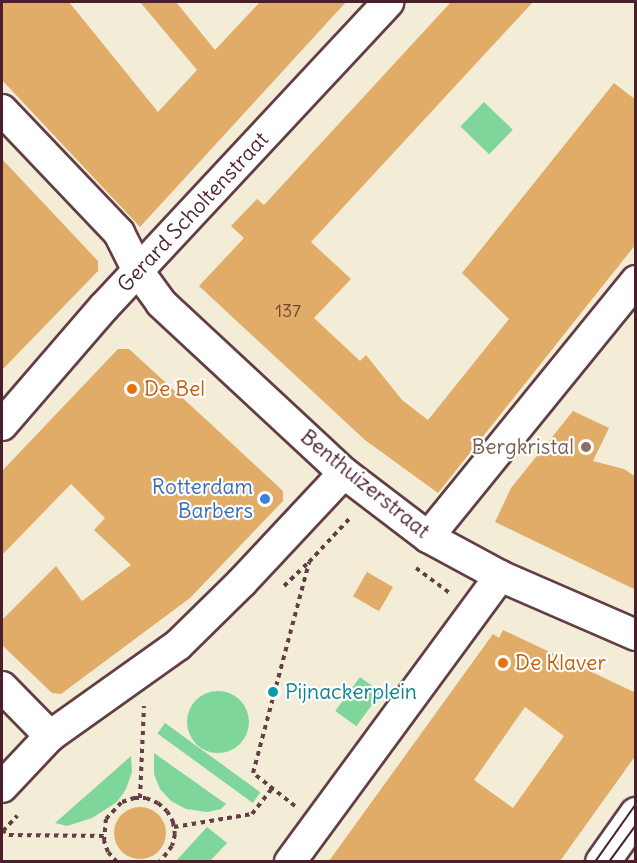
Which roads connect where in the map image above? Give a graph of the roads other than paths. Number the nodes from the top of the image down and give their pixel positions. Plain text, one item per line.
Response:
1 (388, 2) edge
2 (2, 110) edge
3 (138, 271) junction
4 (636, 281) edge
5 (2, 425) edge
6 (344, 473) junction
7 (428, 537) junction
8 (500, 576) junction
9 (636, 635) edge
10 (2, 687) edge
11 (50, 736) junction
12 (2, 787) edge
13 (636, 814) edge
14 (290, 861) edge
15 (602, 861) edge

1 - 3 street, Gerard Scholtenstraat
2 - 3 street, Benthuizerstraat
3 - 5 street, Gerard Scholtenstraat
3 - 6 street, Benthuizerstraat
4 - 7 street
6 - 7 street, Benthuizerstraat
6 - 11 street
7 - 8 street, Benthuizerstraat
8 - 9 street, Benthuizerstraat
8 - 14 street
10 - 11 street
11 - 12 street
13 - 15 street

